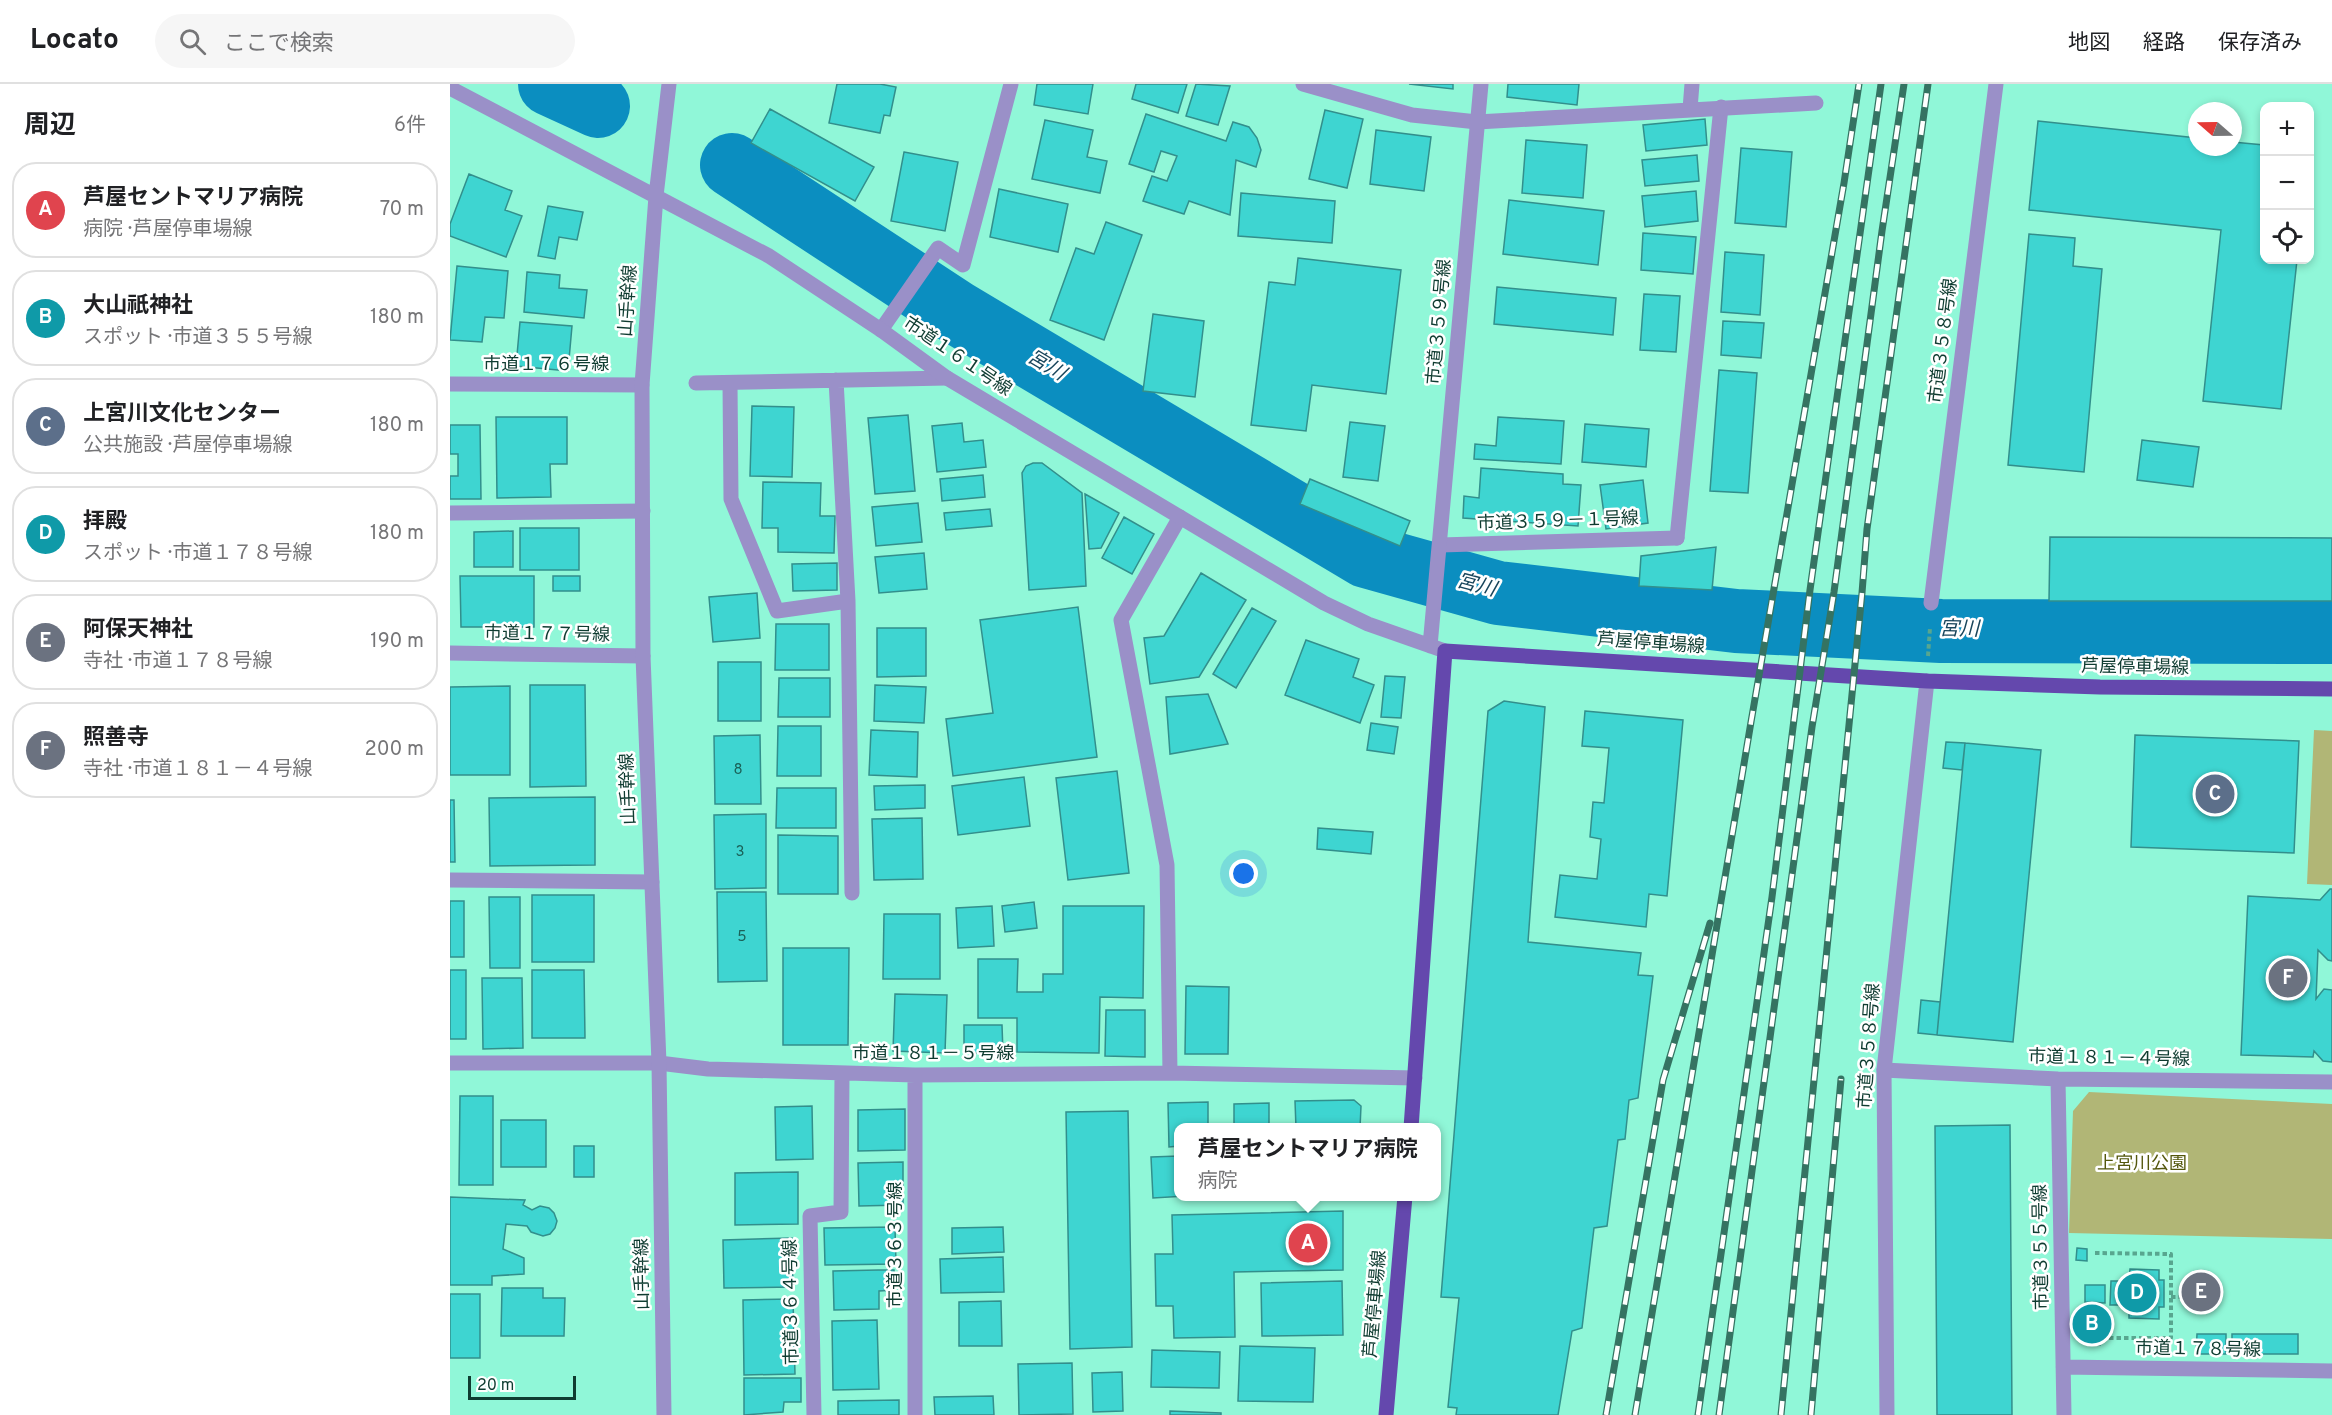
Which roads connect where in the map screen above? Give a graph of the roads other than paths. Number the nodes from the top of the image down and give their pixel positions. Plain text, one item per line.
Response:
1 (669, 84) edge
2 (1011, 84) edge
3 (1303, 84) edge
4 (1481, 84) edge
5 (1692, 84) edge
6 (1996, 84) edge
7 (450, 87) edge
8 (1816, 103) dead end
9 (1721, 107) junction
10 (1690, 109) junction
11 (1477, 122) junction
12 (656, 196) junction
13 (881, 330) junction
14 (947, 378) junction
15 (836, 380) junction
16 (696, 383) dead end
17 (730, 383) junction
18 (450, 384) edge
19 (642, 385) junction
20 (643, 512) junction
21 (450, 513) edge
22 (1180, 517) junction
23 (1440, 545) junction
24 (848, 601) junction
25 (1931, 603) dead end
26 (1438, 648) junction
27 (450, 652) edge
28 (643, 656) junction
29 (1927, 681) junction
30 (2332, 689) edge
31 (450, 880) edge
32 (652, 882) junction
33 (852, 894) dead end
34 (659, 1063) junction
35 (450, 1064) edge
36 (1884, 1070) junction
37 (842, 1073) junction
38 (1170, 1073) junction
39 (915, 1075) junction
40 (1415, 1078) junction
41 (2058, 1079) junction
42 (2332, 1082) edge
43 (1411, 1123) edge
44 (1405, 1201) edge
45 (2063, 1367) junction
46 (2332, 1371) edge
47 (664, 1415) edge
48 (814, 1415) edge
49 (915, 1415) edge
50 (1386, 1415) edge
51 (1887, 1415) edge
52 (2064, 1415) edge

1 - 12 street, 山手幹線
2 - 13 street
3 - 11 street
4 - 11 street, 市道３５９号線
5 - 10 street
6 - 25 street, 市道３５８号線
7 - 12 street, 市道１６１号線
8 - 9 street
9 - 10 street
9 - 23 street, 市道３５９－１号線
10 - 11 street
11 - 23 street, 市道３５９号線
12 - 13 street, 市道１６１号線
12 - 19 street, 山手幹線
13 - 14 street, 市道１６１号線
14 - 15 street
14 - 22 street, 市道１６１号線
15 - 17 street
15 - 24 street
16 - 17 street
17 - 24 street
18 - 19 street, 市道１７６号線
19 - 20 street, 山手幹線
20 - 21 street
20 - 28 street, 山手幹線
22 - 26 street, 市道１６１号線
22 - 38 street
23 - 26 street, 市道３５９号線
24 - 33 street
26 - 29 main road, 芦屋停車場線
26 - 40 main road
27 - 28 street, 市道１７７号線
28 - 32 street, 山手幹線
29 - 30 main road, 芦屋停車場線
29 - 36 street, 市道３５８号線
31 - 32 street
32 - 34 street, 山手幹線
34 - 35 street, 市道１８１－５号線
34 - 37 street, 市道１８１－５号線
34 - 47 street, 山手幹線
36 - 41 street, 市道１８１－４号線
36 - 51 street, 市道３５８号線
37 - 39 street, 市道１８１－５号線
37 - 48 street, 市道３６４号線
38 - 39 street, 市道１８１－５号線
38 - 40 street, 市道１８１－５号線
39 - 49 street, 市道３６３号線
40 - 43 main road
41 - 42 street, 市道１８１－４号線
41 - 45 street, 市道３５５号線
44 - 50 main road, 芦屋停車場線
45 - 46 street, 市道１７８号線
45 - 52 street, 市道３５５号線

